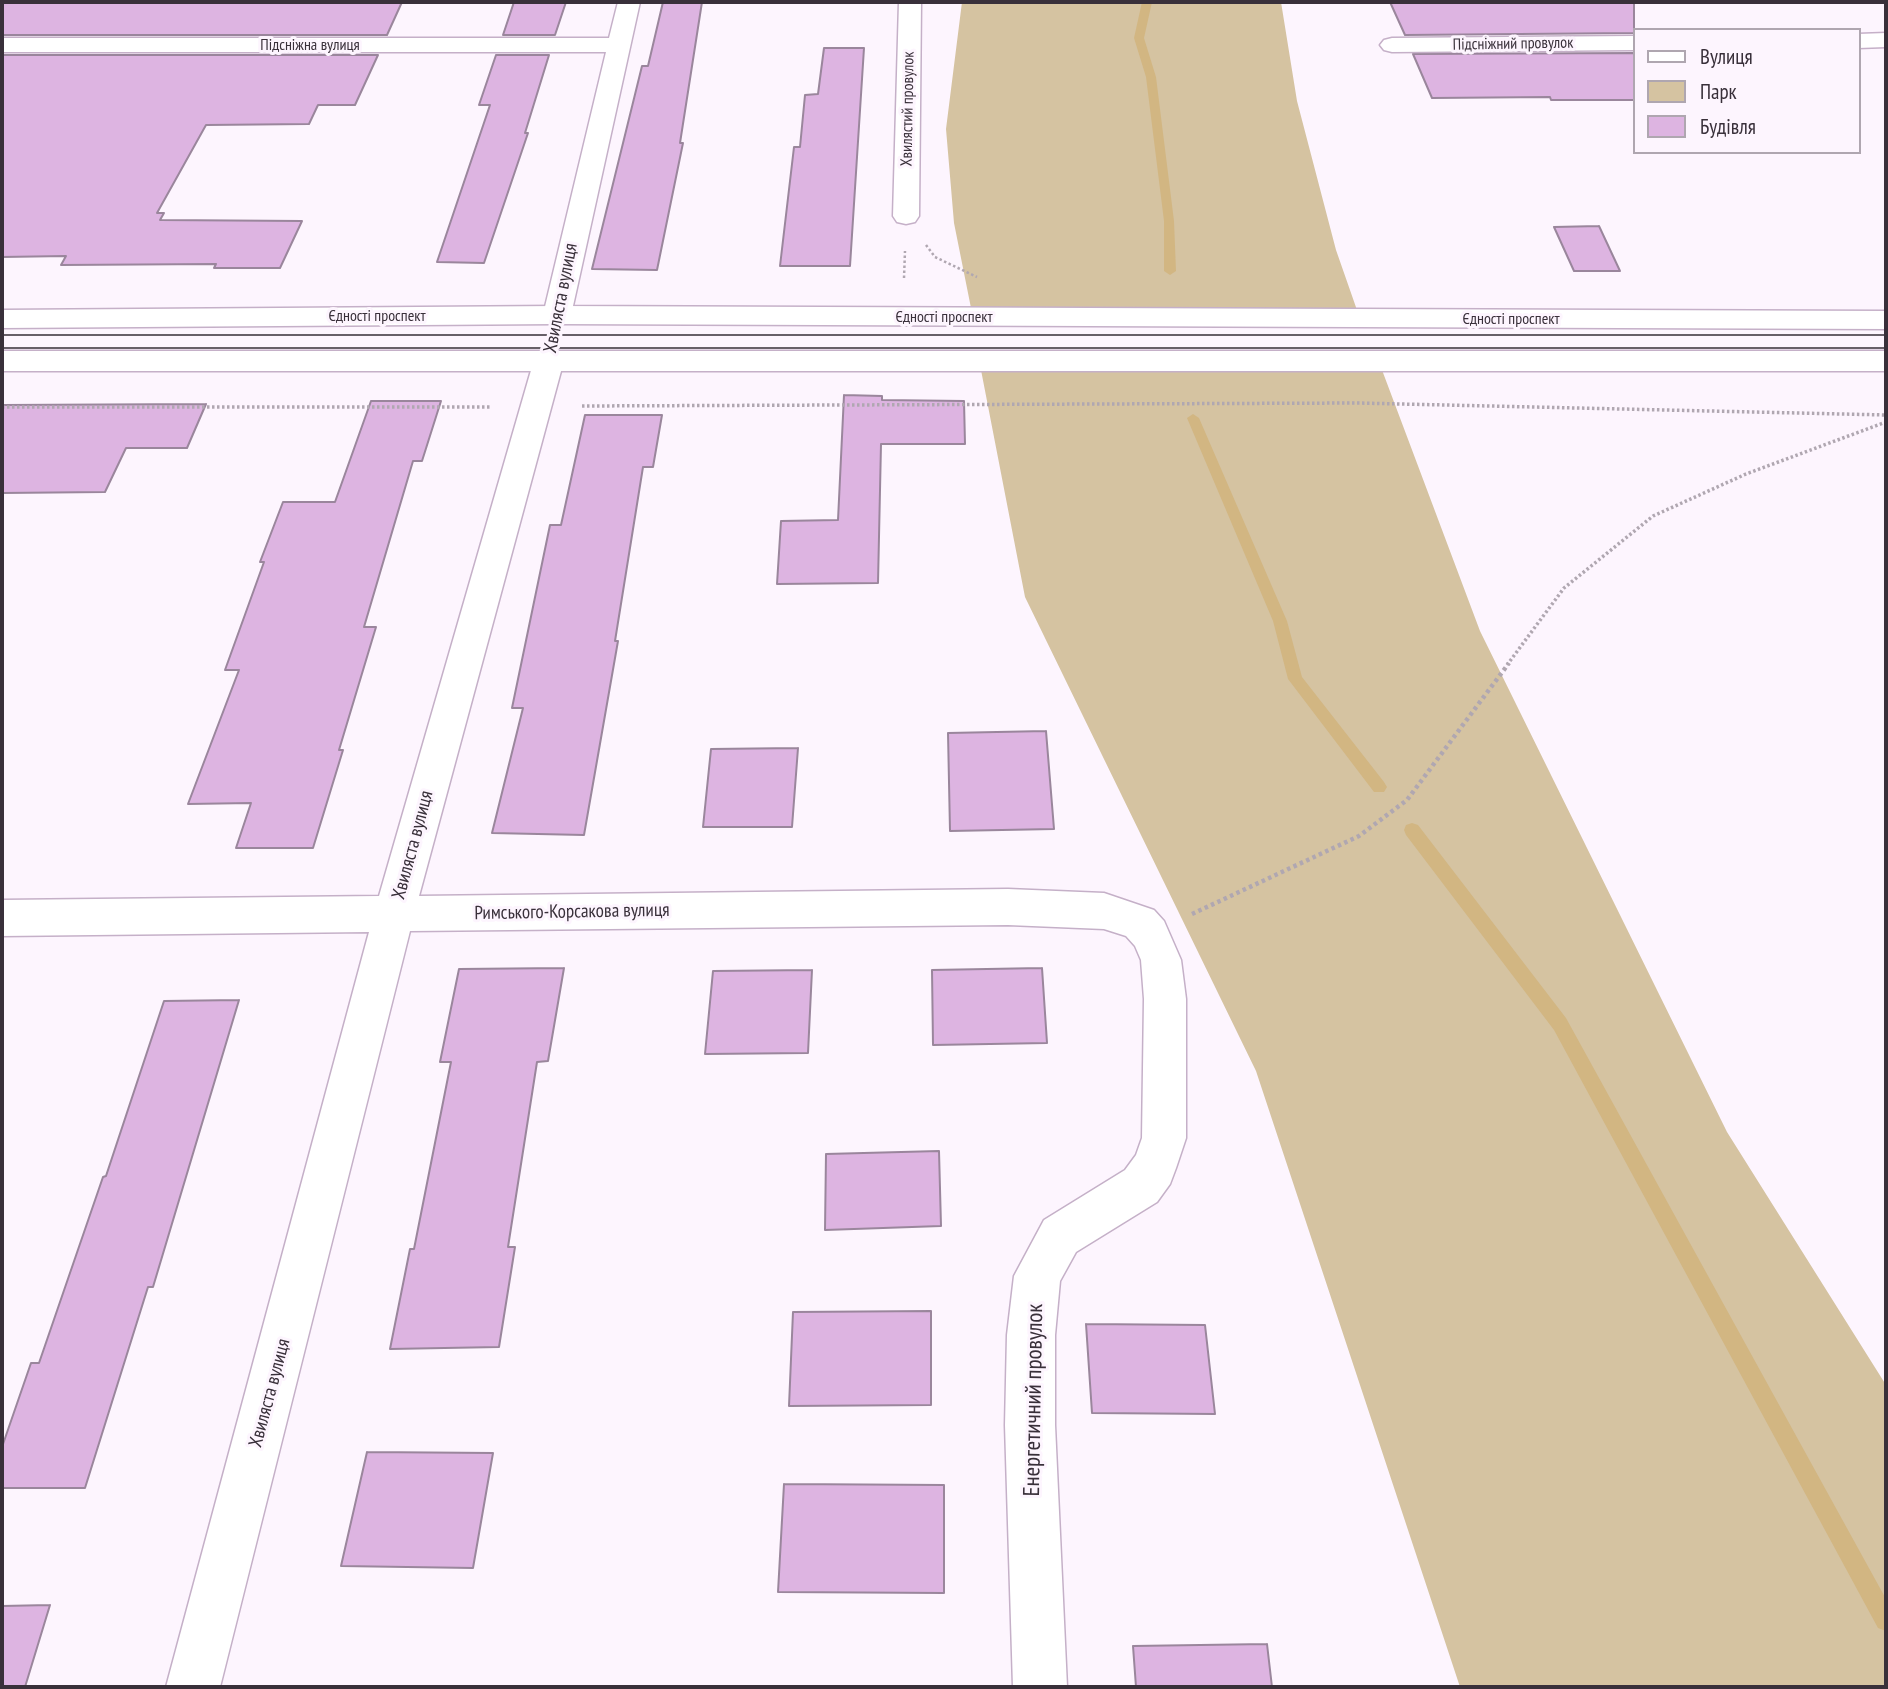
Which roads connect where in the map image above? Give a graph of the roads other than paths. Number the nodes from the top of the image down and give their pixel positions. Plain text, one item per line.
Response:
1 (629, 2) edge
2 (910, 2) edge
3 (1886, 40) edge
4 (1860, 41) edge
5 (1632, 43) edge
6 (2, 45) edge
7 (617, 45) junction
8 (1392, 45) dead end
9 (906, 216) road end
10 (557, 315) junction
11 (2, 319) edge
12 (1886, 320) edge
13 (549, 360) junction
14 (2, 361) edge
15 (1886, 361) edge
16 (394, 914) junction
17 (2, 918) edge
18 (1145, 929) joint
19 (193, 1687) edge
20 (1040, 1687) edge

1 - 7 street, Хвиляста вулиця
2 - 9 street, Хвилястий провулок
3 - 4 street
5 - 8 street, Підсніжний провулок
6 - 7 street, Підсніжна вулиця
7 - 10 street, Хвиляста вулиця
10 - 11 street, Єдності проспект
10 - 12 street, Єдності проспект
10 - 13 street, Хвиляста вулиця
13 - 14 street
13 - 15 street
13 - 16 street, Хвиляста вулиця
16 - 17 street, Римського-Корсакова вулиця
16 - 18 street, Римського-Корсакова вулиця
16 - 19 street, Хвиляста вулиця
18 - 20 street, Енергетичний провулок

